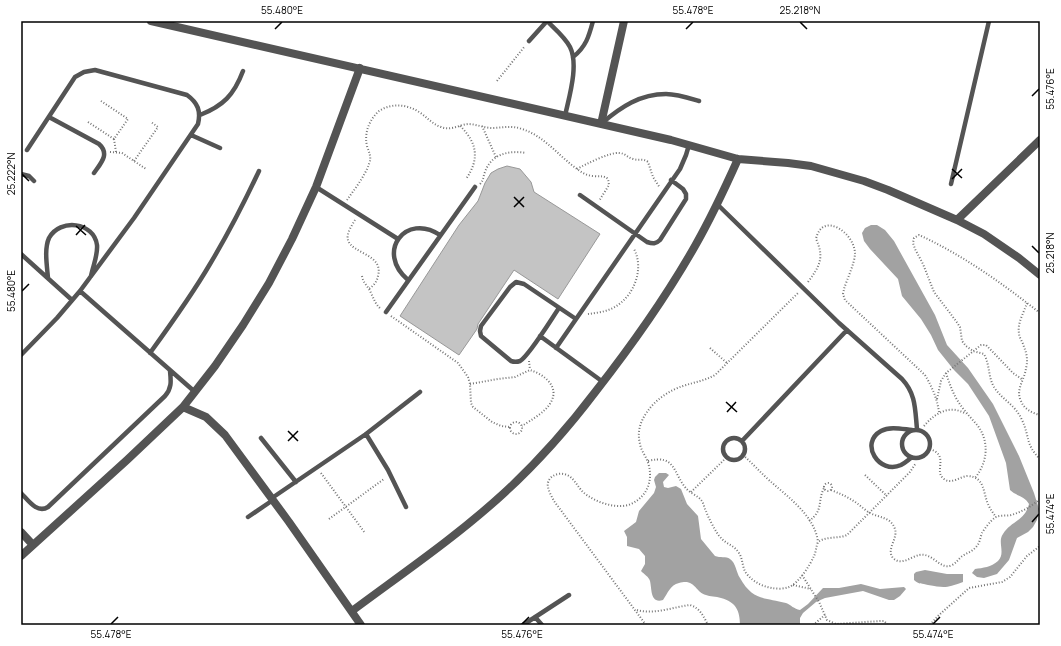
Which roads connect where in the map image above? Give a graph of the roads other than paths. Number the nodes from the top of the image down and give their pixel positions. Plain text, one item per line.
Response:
1 (151, 21) edge
2 (593, 21) edge
3 (624, 21) edge
4 (989, 21) edge
5 (529, 41) road end
6 (573, 57) junction
7 (360, 68) junction
8 (243, 72) dead end
9 (699, 102) dead end
10 (200, 116) junction
11 (565, 116) junction
12 (49, 118) junction
13 (601, 124) junction
14 (191, 135) junction
15 (1040, 140) edge
16 (689, 145) junction
17 (220, 148) dead end
18 (27, 150) dead end
19 (738, 159) junction
20 (259, 171) dead end
21 (94, 173) dead end
22 (21, 174) edge
23 (671, 180) junction
24 (34, 181) dead end
25 (951, 184) dead end
26 (316, 187) junction
27 (474, 187) road end
28 (580, 195) dead end
29 (717, 204) junction
30 (957, 220) junction
31 (635, 233) junction
32 (440, 235) junction
33 (398, 239) junction
34 (21, 254) edge
35 (1040, 275) edge
36 (90, 277) junction
37 (48, 278) junction
38 (408, 280) junction
39 (80, 291) junction
40 (72, 300) junction
41 (559, 308) junction
42 (386, 312) road end
43 (577, 317) junction
44 (847, 330) junction
45 (540, 336) junction
46 (556, 348) junction
47 (150, 353) junction
48 (21, 355) edge
49 (170, 371) junction
50 (603, 382) junction
51 (194, 392) junction
52 (420, 392) dead end
53 (183, 407) junction
54 (916, 430) junction
55 (366, 434) junction
56 (261, 438) dead end
57 (742, 442) junction
58 (911, 458) junction
59 (296, 482) junction
60 (21, 492) edge
61 (272, 499) junction
62 (406, 506) dead end
63 (248, 517) dead end
64 (21, 532) edge
65 (33, 545) junction
66 (21, 556) edge
67 (568, 595) dead end
68 (352, 611) junction
69 (535, 617) junction
70 (361, 625) edge
71 (523, 625) edge
72 (542, 625) edge

1 - 7 street
2 - 6 lane
3 - 13 street
4 - 25 lane
5 - 6 lane
6 - 11 lane
7 - 11 street
7 - 26 street
8 - 10 lane
9 - 13 lane
10 - 12 lane
10 - 14 lane
11 - 13 street
12 - 18 lane
12 - 21 lane
13 - 16 street
14 - 17 lane
14 - 36 lane
15 - 30 street
16 - 19 street
16 - 23 lane
19 - 29 street
19 - 30 street
20 - 47 lane
22 - 24 lane
23 - 31 lane
23 - 31 lane
26 - 33 lane
26 - 51 street
27 - 32 lane
28 - 31 lane
29 - 44 lane
29 - 50 street
30 - 35 street
31 - 43 lane
32 - 33 lane
32 - 38 lane
33 - 38 lane
34 - 37 lane
36 - 37 lane
36 - 39 lane
37 - 40 lane
38 - 42 lane
39 - 40 lane
39 - 47 lane
40 - 48 lane
41 - 43 lane
41 - 45 lane
41 - 45 lane
43 - 46 lane
44 - 54 lane
44 - 57 lane
45 - 46 lane
46 - 50 lane
47 - 49 lane
49 - 51 lane
49 - 60 lane
50 - 68 street
51 - 53 street
52 - 55 lane
53 - 61 street
53 - 65 street
54 - 58 lane
54 - 58 lane
54 - 58 lane
55 - 59 lane
55 - 62 lane
56 - 59 lane
57 - 57 lane
59 - 61 lane
61 - 63 lane
61 - 68 street
64 - 65 street
65 - 66 street
67 - 69 lane
68 - 70 street
69 - 71 lane
69 - 72 lane

